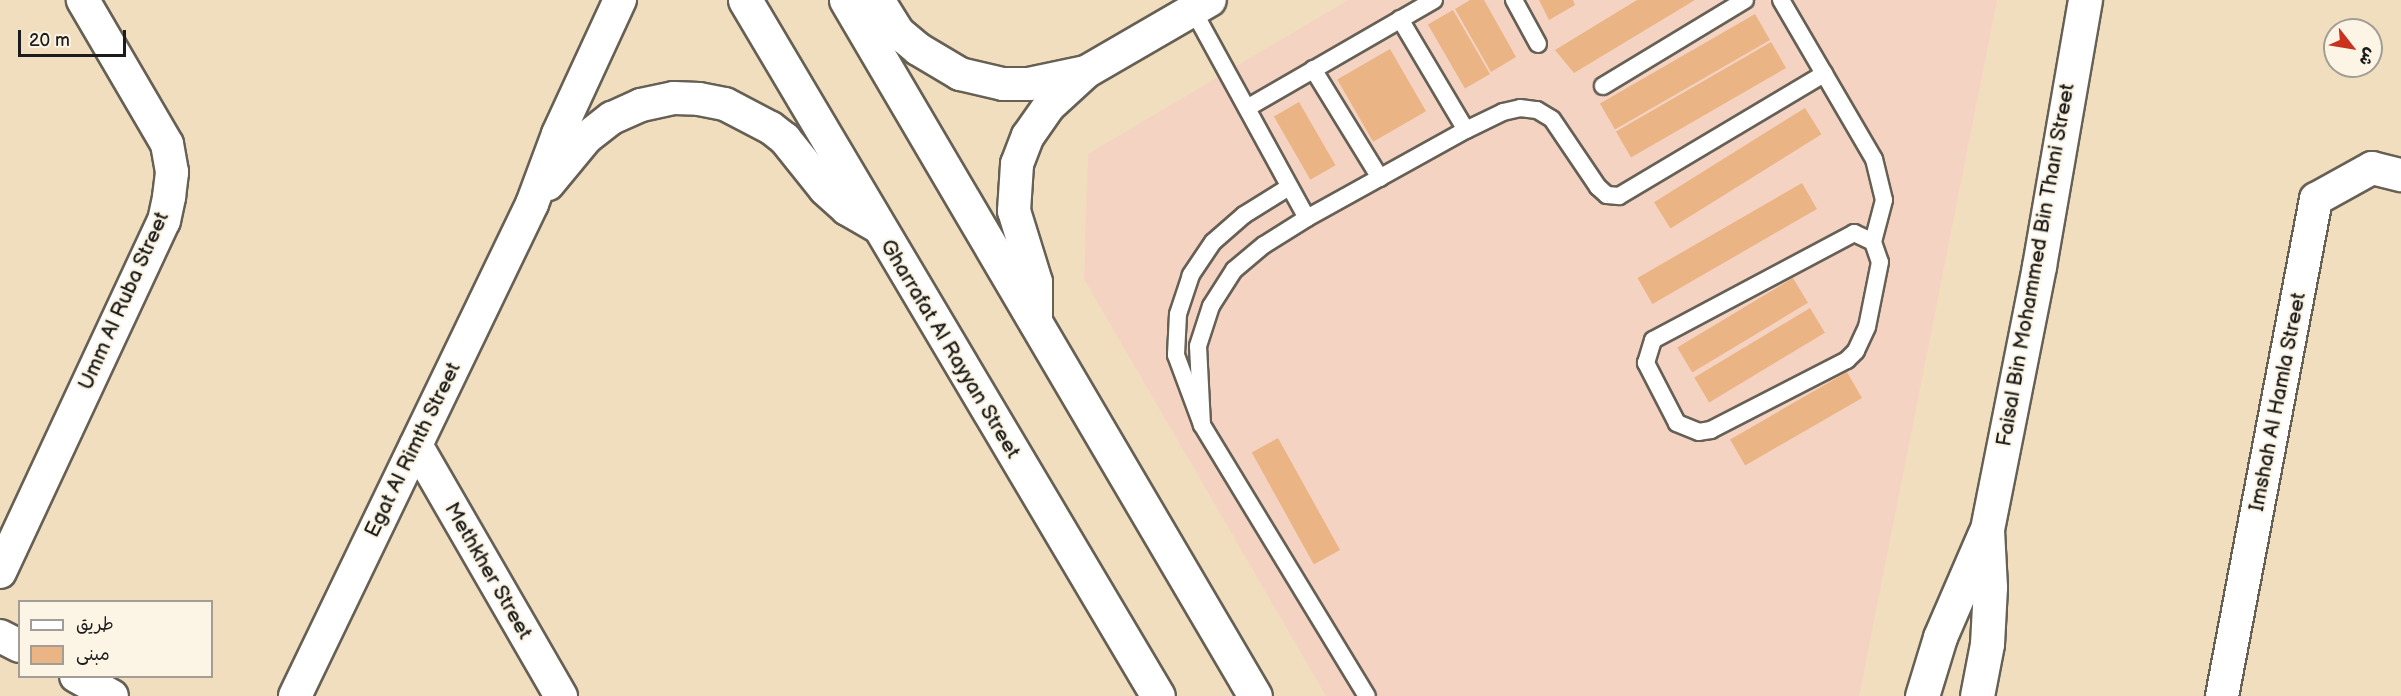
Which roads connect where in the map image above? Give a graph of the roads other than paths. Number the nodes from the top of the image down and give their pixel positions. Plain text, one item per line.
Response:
1 (83, 0) edge
2 (620, 0) edge
3 (745, 0) edge
4 (846, 0) edge
5 (878, 0) edge
6 (1434, 0) edge
7 (1514, 0) edge
8 (1745, 0) edge
9 (1781, 0) edge
10 (2085, 0) edge
11 (1202, 5) edge
12 (1400, 19) junction
13 (1538, 44) dead end
14 (1313, 69) junction
15 (1086, 72) junction
16 (1824, 74) junction
17 (1603, 86) dead end
18 (1247, 108) junction
19 (1466, 130) junction
20 (2401, 175) edge
21 (1380, 178) junction
22 (1289, 187) junction
23 (532, 204) junction
24 (1307, 218) junction
25 (877, 226) junction
26 (1873, 242) junction
27 (1036, 323) junction
28 (1202, 425) junction
29 (416, 446) junction
30 (1988, 529) junction
31 (0, 572) edge
32 (0, 636) edge
33 (18, 645) edge
34 (80, 678) edge
35 (112, 696) edge
36 (295, 696) edge
37 (561, 696) edge
38 (1158, 696) edge
39 (1255, 696) edge
40 (1367, 696) edge
41 (1922, 696) edge
42 (1977, 696) edge
43 (2222, 696) edge

1 - 31 street, Umm Al Ruba Street
2 - 23 street, Egat Al Rimth Street
3 - 25 main road, Gharrafat Al Rayyan Street
4 - 27 main road
5 - 15 street
6 - 12 lane
7 - 13 lane
8 - 17 lane
9 - 16 lane
10 - 30 main road, Faisal Bin Mohammed Bin Thani Street
11 - 15 street
11 - 18 lane
12 - 14 lane
12 - 19 lane
14 - 18 lane
14 - 21 lane
15 - 27 street
16 - 19 lane
16 - 26 lane
18 - 22 lane
19 - 21 lane
20 - 43 street, Imshah Al Hamla Street
21 - 24 lane
22 - 24 lane
22 - 28 lane
23 - 25 street, Egat Al Rimth Street
23 - 29 street, Egat Al Rimth Street
24 - 28 lane
25 - 38 main road, Gharrafat Al Rayyan Street
26 - 26 lane
27 - 39 main road
28 - 40 lane
29 - 36 street, Egat Al Rimth Street
29 - 37 street, Methkher Street
30 - 41 main road, Faisal Bin Mohammed Bin Thani Street
30 - 42 main road, Faisal Bin Mohammed Bin Thani Street
32 - 33 street
34 - 35 street

